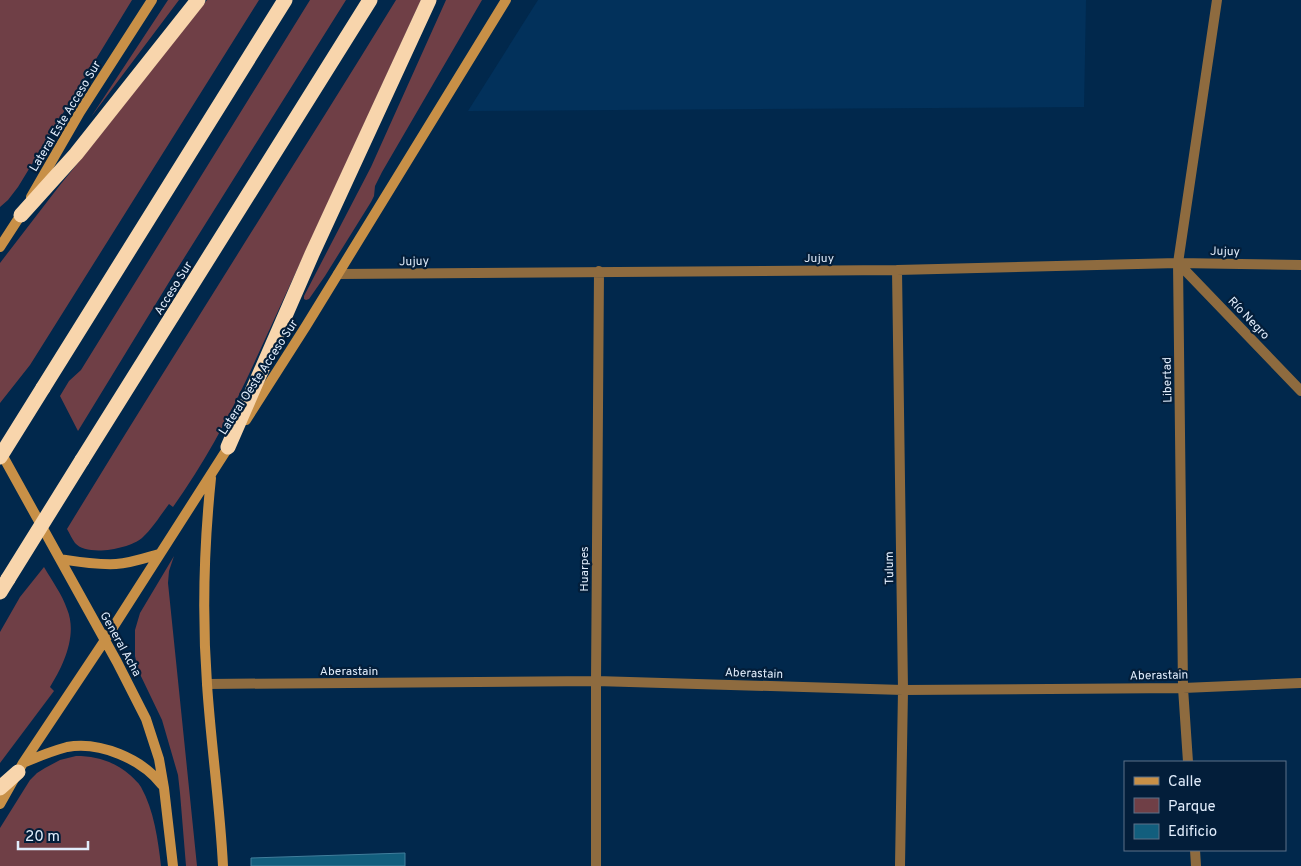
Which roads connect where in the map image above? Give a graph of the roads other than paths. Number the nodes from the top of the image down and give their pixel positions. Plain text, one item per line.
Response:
1 (152, 0) edge
2 (198, 0) edge
3 (285, 0) edge
4 (370, 0) edge
5 (429, 0) edge
6 (506, 0) edge
7 (1217, 0) edge
8 (21, 215) junction
9 (11, 230) junction
10 (0, 234) edge
11 (0, 247) edge
12 (1178, 263) junction
13 (1301, 265) edge
14 (897, 270) junction
15 (599, 272) junction
16 (338, 274) junction
17 (1301, 390) edge
18 (228, 447) junction
19 (0, 450) edge
20 (0, 457) edge
21 (211, 475) junction
22 (159, 554) junction
23 (60, 559) junction
24 (0, 592) edge
25 (105, 640) junction
26 (596, 681) junction
27 (1301, 683) edge
28 (206, 684) junction
29 (1183, 688) junction
30 (903, 690) junction
31 (1188, 761) edge
32 (20, 768) junction
33 (0, 788) edge
34 (164, 788) junction
35 (0, 804) edge
36 (1195, 851) edge
37 (174, 866) edge
38 (223, 866) edge
39 (596, 866) edge
40 (900, 866) edge
41 (1196, 866) edge

1 - 8 street, Lateral Este Acceso Sur
2 - 8 highway
3 - 20 highway, bridge
4 - 24 highway, Acceso Sur, bridge
5 - 18 highway
6 - 16 street, Lateral Oeste Acceso Sur
7 - 12 street, Libertad
8 - 9 street, Lateral Este Acceso Sur
9 - 10 street
9 - 11 street, Lateral Este Acceso Sur
12 - 13 street, Jujuy
12 - 14 street, Jujuy
12 - 17 street, Río Negro
12 - 29 street, Libertad
14 - 15 street, Jujuy
14 - 30 street, Tulum
15 - 16 street, Jujuy
15 - 26 street, Huarpes
16 - 18 street, Lateral Oeste Acceso Sur
18 - 21 street, Lateral Oeste Acceso Sur
19 - 23 street, General Acha
21 - 22 street, Lateral Oeste Acceso Sur
21 - 28 street
22 - 23 street
22 - 25 street, Lateral Oeste Acceso Sur
23 - 25 street, General Acha
25 - 32 street, Lateral Oeste Acceso Sur
25 - 34 street, General Acha
26 - 28 street, Aberastain
26 - 30 street, Aberastain
26 - 39 street, Huarpes
27 - 29 street, Aberastain
28 - 38 street
29 - 30 street, Aberastain
29 - 31 street, Libertad
30 - 40 street, Tulum
32 - 33 highway
32 - 34 street
32 - 35 street, Lateral Oeste Acceso Sur
34 - 37 street, General Acha
36 - 41 street

